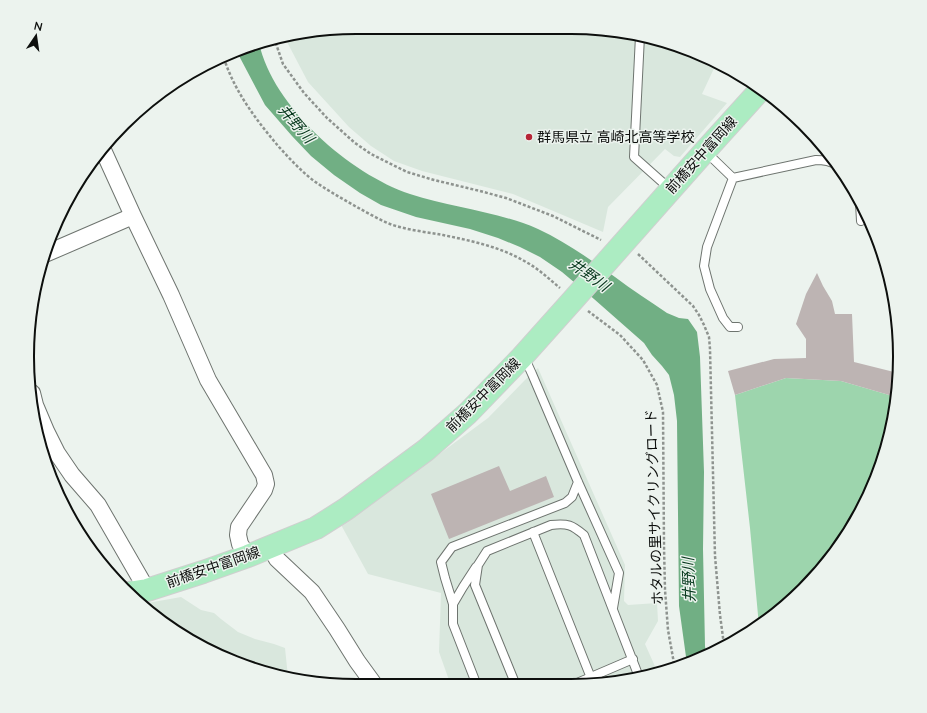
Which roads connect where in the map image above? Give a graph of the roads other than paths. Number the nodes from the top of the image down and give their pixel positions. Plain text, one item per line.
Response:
1 (640, 42) edge
2 (757, 93) edge
3 (705, 151) junction
4 (105, 155) edge
5 (827, 161) edge
6 (733, 178) junction
7 (670, 189) junction
8 (133, 216) junction
9 (861, 216) edge
10 (861, 221) dead end
11 (52, 251) edge
12 (738, 327) dead end
13 (522, 357) junction
14 (40, 417) edge
15 (578, 482) junction
16 (533, 532) junction
17 (270, 546) junction
18 (248, 556) junction
19 (478, 565) junction
20 (137, 591) edge
21 (453, 604) junction
22 (613, 610) junction
23 (632, 659) junction
24 (637, 672) edge
25 (591, 678) edge
26 (597, 678) edge
27 (370, 679) edge
28 (474, 679) edge
29 (513, 679) edge

1 - 7 lane
2 - 3 main road, 前橋安中富岡線
3 - 6 lane
3 - 7 main road, 前橋安中富岡線
4 - 8 street
5 - 6 lane
6 - 12 lane
7 - 13 main road, 前橋安中富岡線
8 - 11 street
8 - 18 street
9 - 10 lane
13 - 15 lane
13 - 17 main road, 前橋安中富岡線
14 - 20 street
15 - 21 lane
15 - 22 lane
16 - 19 lane
16 - 22 lane
16 - 25 lane
17 - 18 main road, 前橋安中富岡線
17 - 27 street
18 - 20 main road, 前橋安中富岡線
19 - 21 lane
19 - 29 lane
21 - 28 lane
22 - 23 lane
23 - 24 lane
23 - 26 lane

